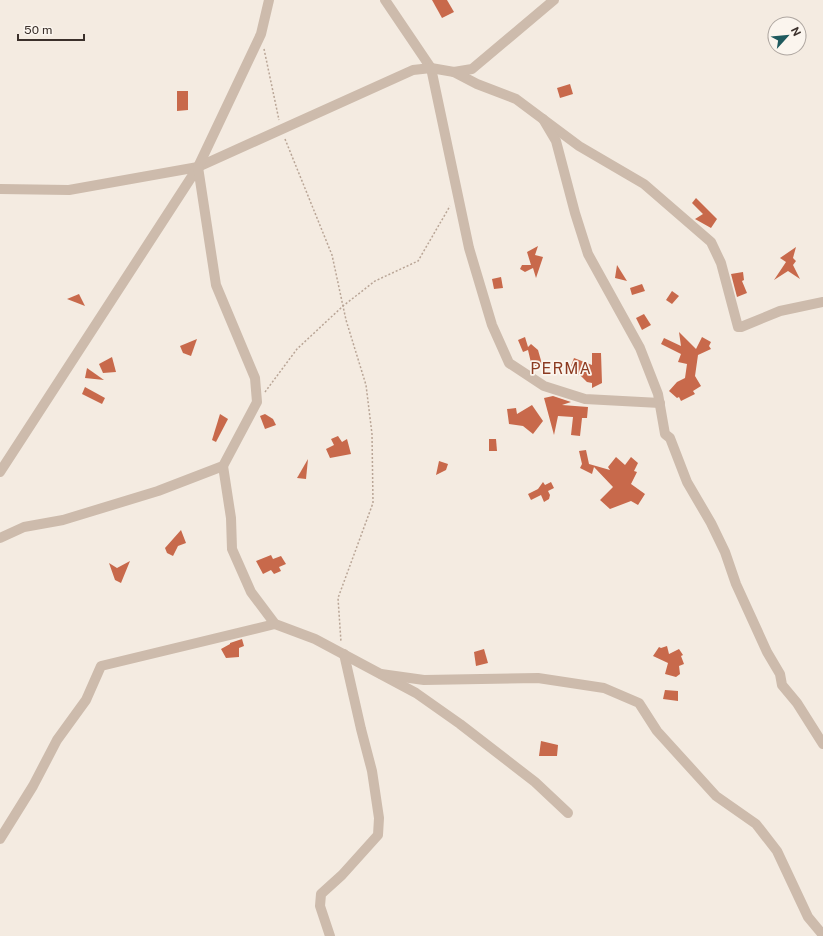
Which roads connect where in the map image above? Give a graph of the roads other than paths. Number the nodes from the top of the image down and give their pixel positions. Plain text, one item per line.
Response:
1 (269, 0) edge
2 (385, 0) edge
3 (554, 0) edge
4 (431, 68) junction
5 (454, 72) junction
6 (543, 119) junction
7 (198, 167) junction
8 (0, 189) edge
9 (823, 302) edge
10 (660, 403) junction
11 (223, 466) junction
12 (0, 472) edge
13 (0, 538) edge
14 (275, 624) junction
15 (344, 654) junction
16 (381, 674) junction
17 (823, 744) edge
18 (568, 813) dead end
19 (0, 839) edge
20 (823, 935) edge
21 (330, 936) edge

1 - 7 street
2 - 4 street
3 - 5 street
4 - 5 street
4 - 7 street
4 - 10 street
5 - 6 street
6 - 9 street
6 - 10 street
7 - 8 street
7 - 11 street
7 - 12 street
10 - 17 street
11 - 13 street
11 - 14 street
14 - 15 street
14 - 19 street
15 - 16 street
15 - 21 street
16 - 18 street
16 - 20 street

